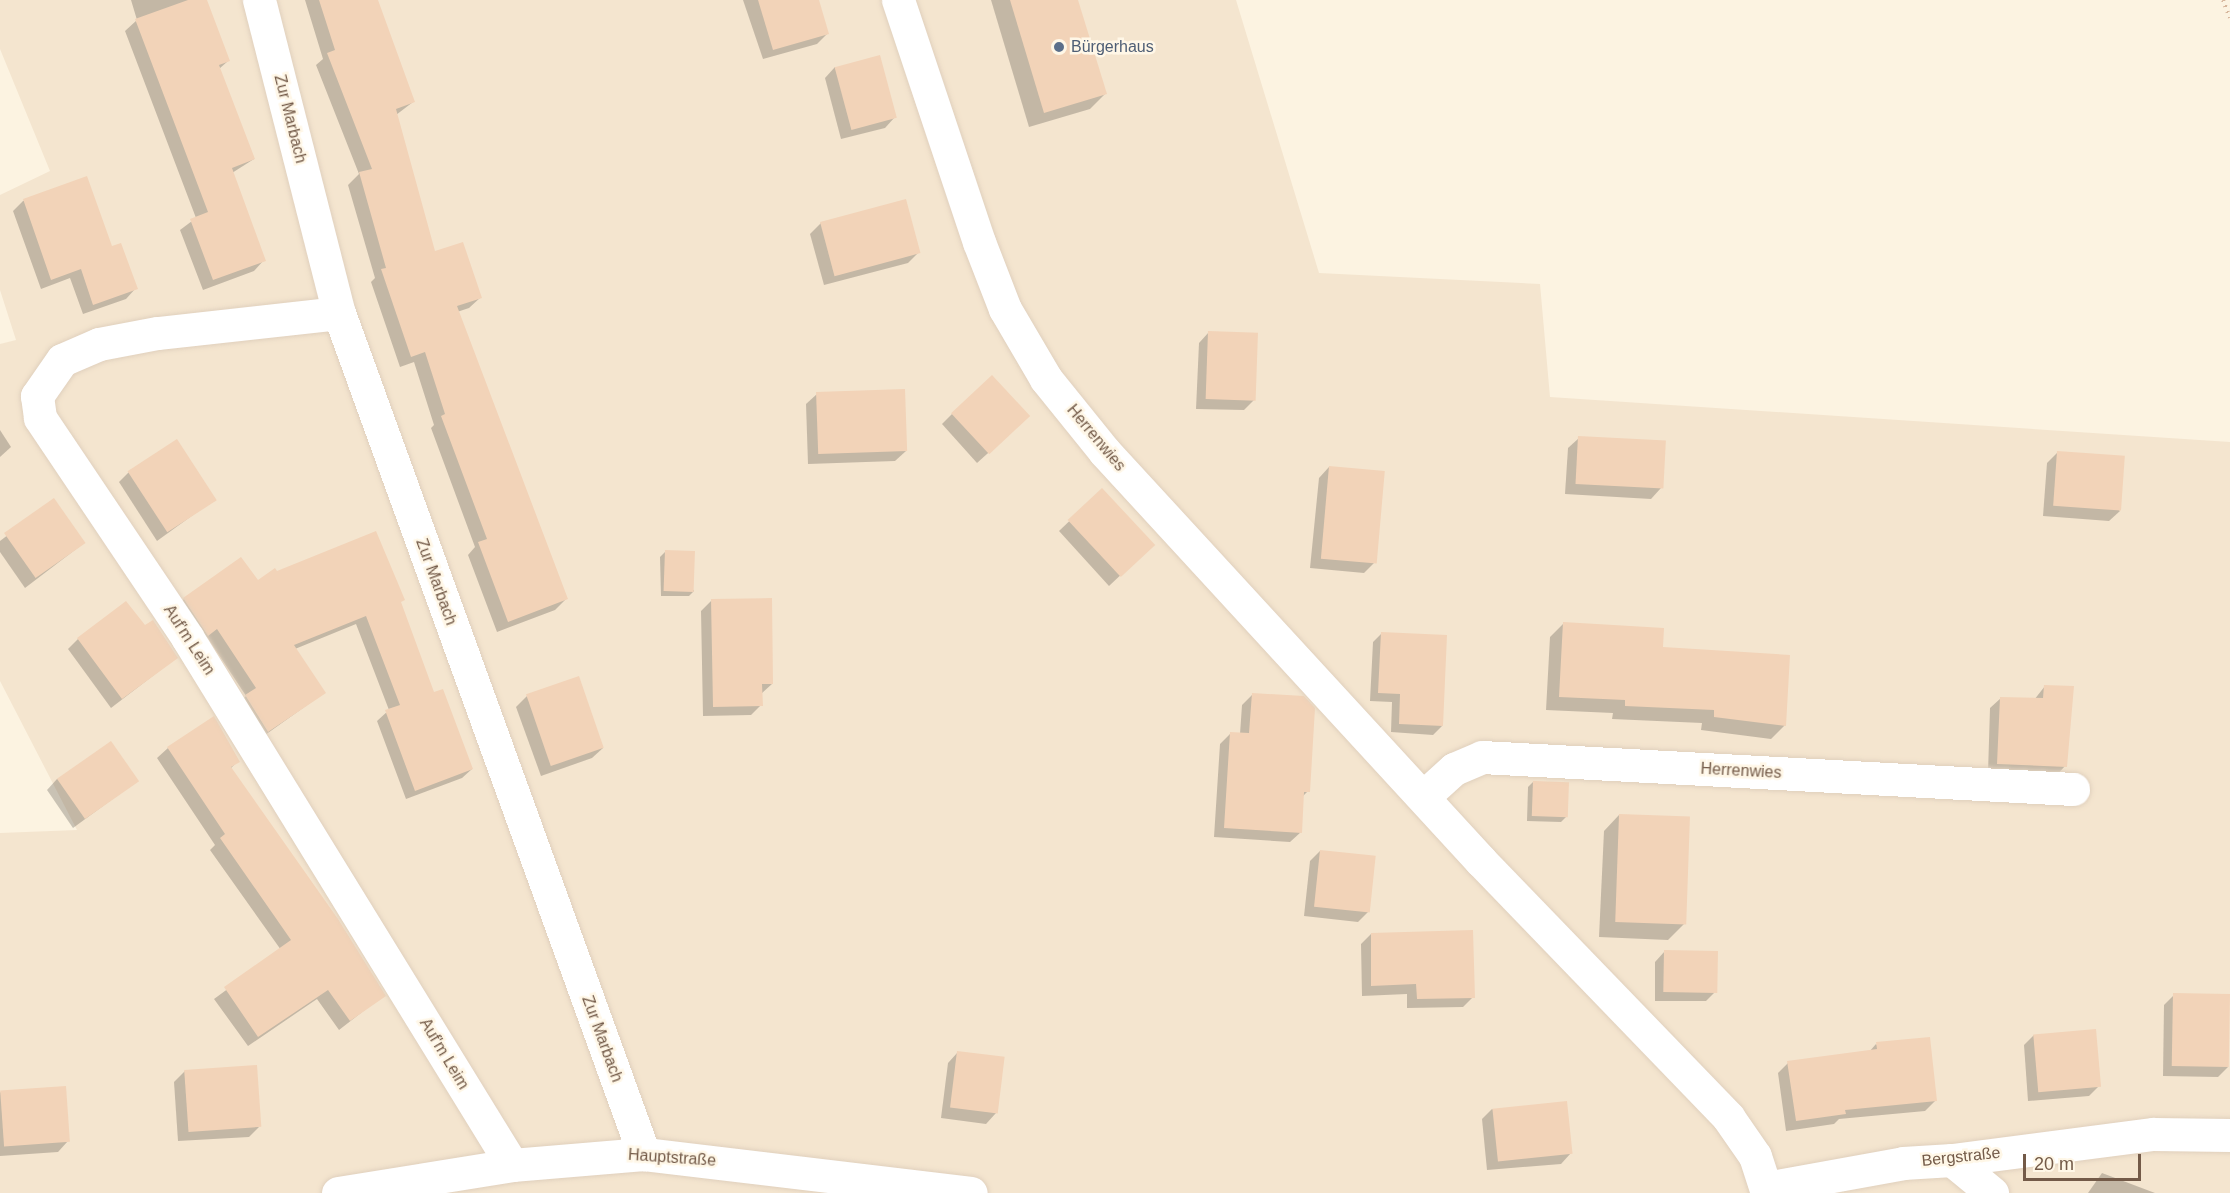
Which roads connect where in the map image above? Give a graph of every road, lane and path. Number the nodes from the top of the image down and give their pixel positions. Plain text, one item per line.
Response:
1 (259, 0) edge
2 (898, 0) edge
3 (2223, 0) edge
4 (2230, 18) edge
5 (339, 313) junction
6 (2073, 789) dead end
7 (1423, 797) junction
8 (2230, 1135) edge
9 (644, 1154) junction
10 (1952, 1160) junction
11 (512, 1165) junction
12 (1766, 1190) edge
13 (338, 1193) edge
14 (971, 1193) edge
15 (1992, 1193) edge

1 - 5 street, Zur Marbach
2 - 7 street, Herrenwies
3 - 4 path
5 - 9 street, Zur Marbach
5 - 11 street, Auf'm Leim
6 - 7 street, Herrenwies
7 - 12 street, Herrenwies
8 - 10 street, Bergstraße
9 - 11 street, Hauptstraße
9 - 14 street, Hauptstraße
10 - 12 street, Bergstraße
10 - 15 street
11 - 13 street, Hauptstraße

